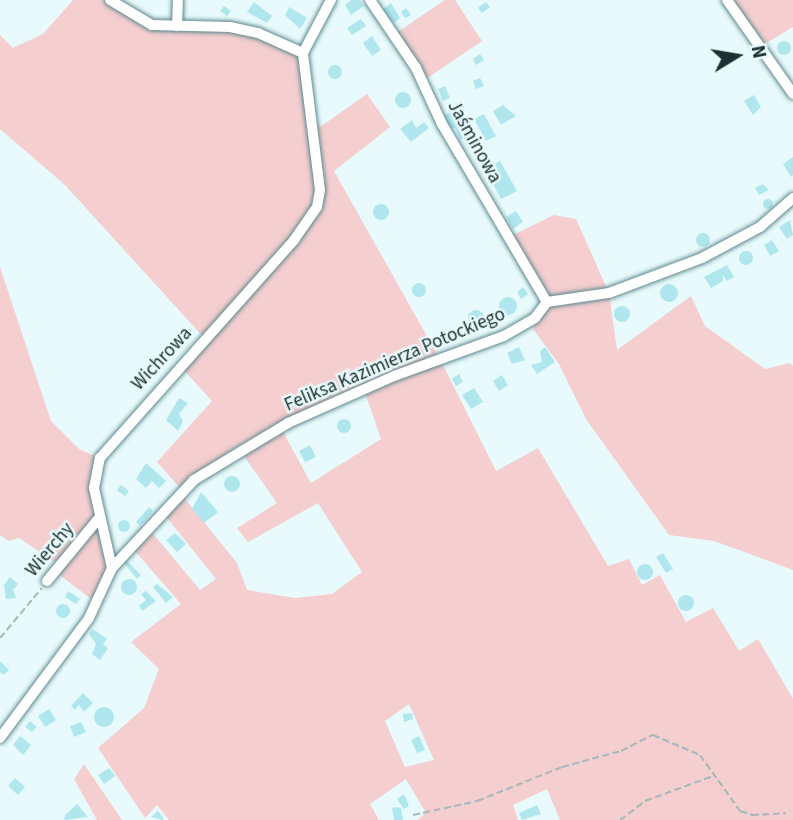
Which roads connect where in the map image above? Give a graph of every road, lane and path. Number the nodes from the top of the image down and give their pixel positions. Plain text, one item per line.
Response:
1 (110, 0) edge
2 (178, 0) edge
3 (331, 0) edge
4 (370, 0) edge
5 (727, 0) edge
6 (177, 26) junction
7 (303, 53) junction
8 (793, 94) edge
9 (793, 198) edge
10 (547, 302) junction
11 (100, 517) junction
12 (112, 568) junction
13 (47, 581) joint
14 (0, 638) edge
15 (0, 738) edge
16 (714, 776) junction
17 (786, 813) dead end
18 (413, 815) dead end
19 (620, 820) edge

1 - 6 street
2 - 6 street
3 - 7 street
4 - 10 street, Jaśminowa
5 - 8 street
6 - 7 street
7 - 11 street, Wichrowa
9 - 10 street
10 - 12 street, Feliksa Kazimierza Potockiego
11 - 12 street, Wichrowa
11 - 13 street, Wierchy
12 - 15 street
13 - 14 path, Wierchy
16 - 17 path
16 - 18 path
16 - 19 path

